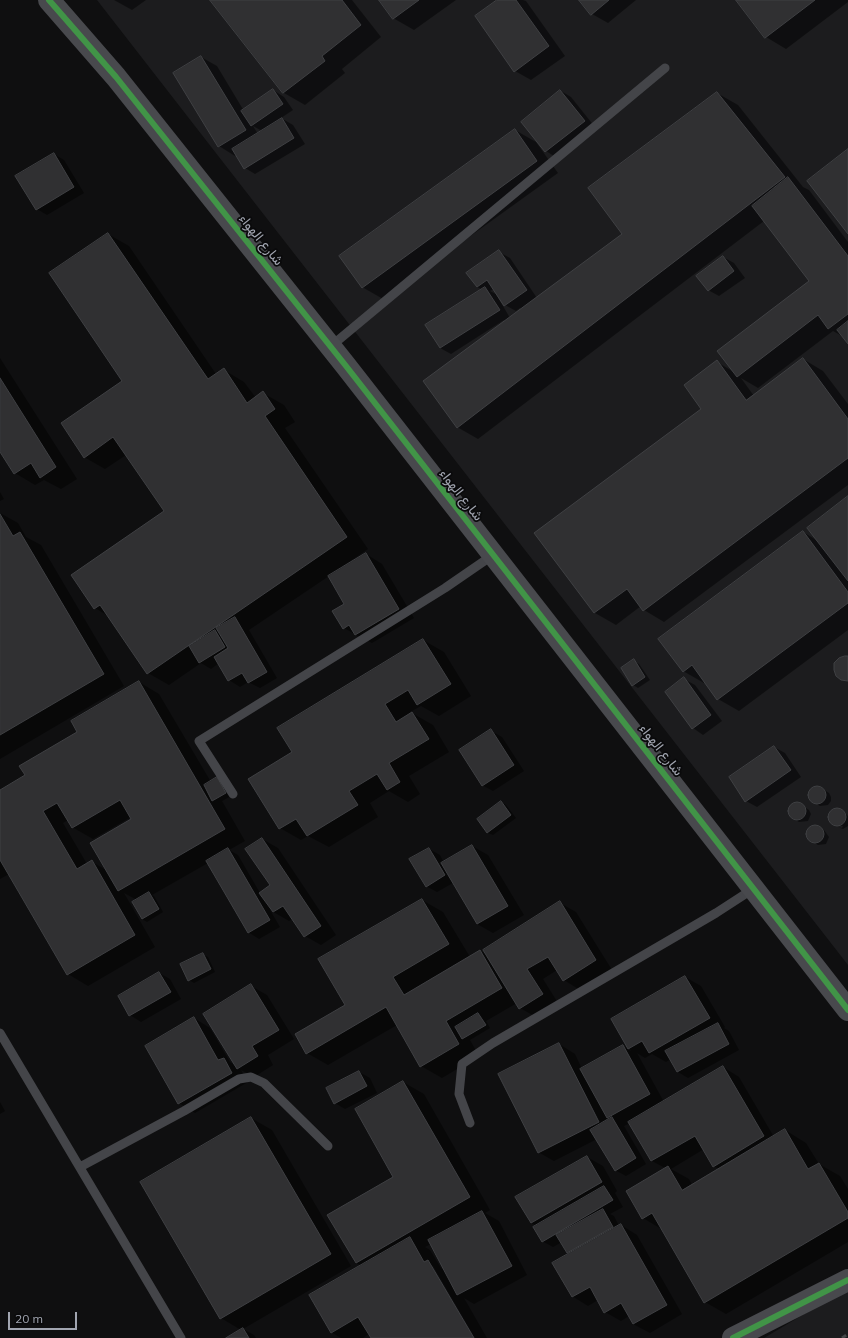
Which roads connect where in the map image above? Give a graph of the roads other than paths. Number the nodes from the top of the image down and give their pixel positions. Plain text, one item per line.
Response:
1 (49, 0) edge
2 (665, 68) dead end
3 (330, 347) junction
4 (493, 555) junction
5 (233, 794) dead end
6 (753, 889) junction
7 (848, 1010) edge
8 (0, 1033) edge
9 (470, 1123) dead end
10 (328, 1146) dead end
11 (80, 1167) junction
12 (848, 1280) edge
13 (180, 1338) edge
14 (734, 1338) edge

1 - 3 street, شارع الهواء
2 - 3 lane
3 - 4 street, شارع الهواء
4 - 5 lane
4 - 6 street, شارع الهواء
6 - 7 street, شارع الهواء
6 - 9 lane
8 - 11 lane
10 - 11 lane
11 - 13 lane
12 - 14 street

